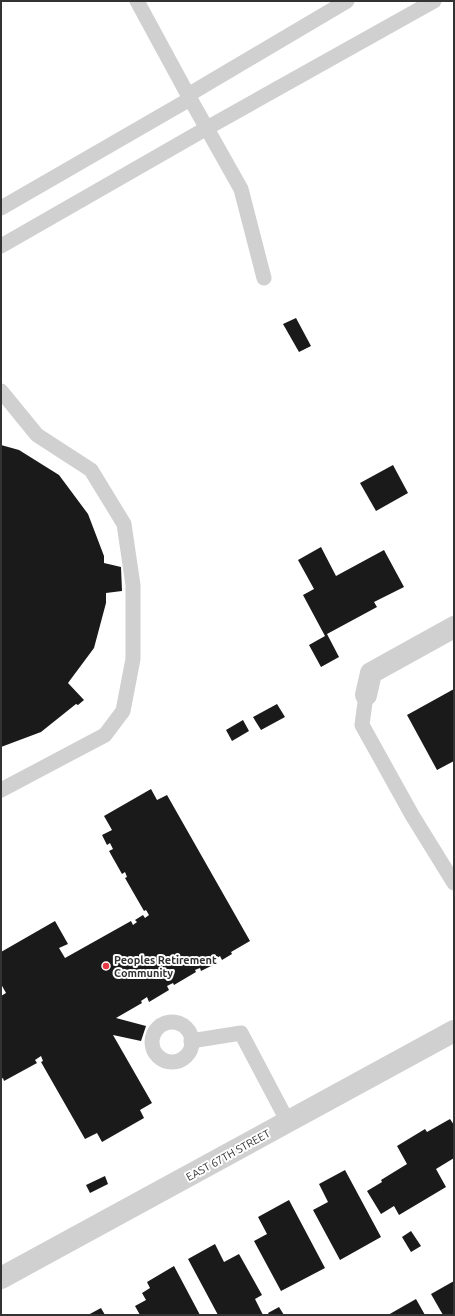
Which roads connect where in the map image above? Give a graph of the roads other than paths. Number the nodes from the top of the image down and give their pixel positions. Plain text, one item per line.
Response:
1 (137, 1) edge
2 (347, 1) edge
3 (434, 1) edge
4 (189, 97) junction
5 (207, 128) junction
6 (1, 208) edge
7 (1, 246) edge
8 (264, 278) dead end
9 (1, 391) edge
10 (454, 627) edge
11 (366, 694) joint
12 (1, 790) edge
13 (454, 884) edge
14 (454, 1031) edge
15 (191, 1041) dead end
16 (288, 1122) junction
17 (1, 1278) edge

1 - 4 lane
2 - 4 lane
3 - 5 lane
4 - 5 lane
4 - 6 lane
5 - 7 lane
5 - 8 lane
9 - 12 lane
10 - 11 street
11 - 13 lane
14 - 16 street, EAST 67TH STREET
15 - 16 lane
16 - 17 street, EAST 67TH STREET

